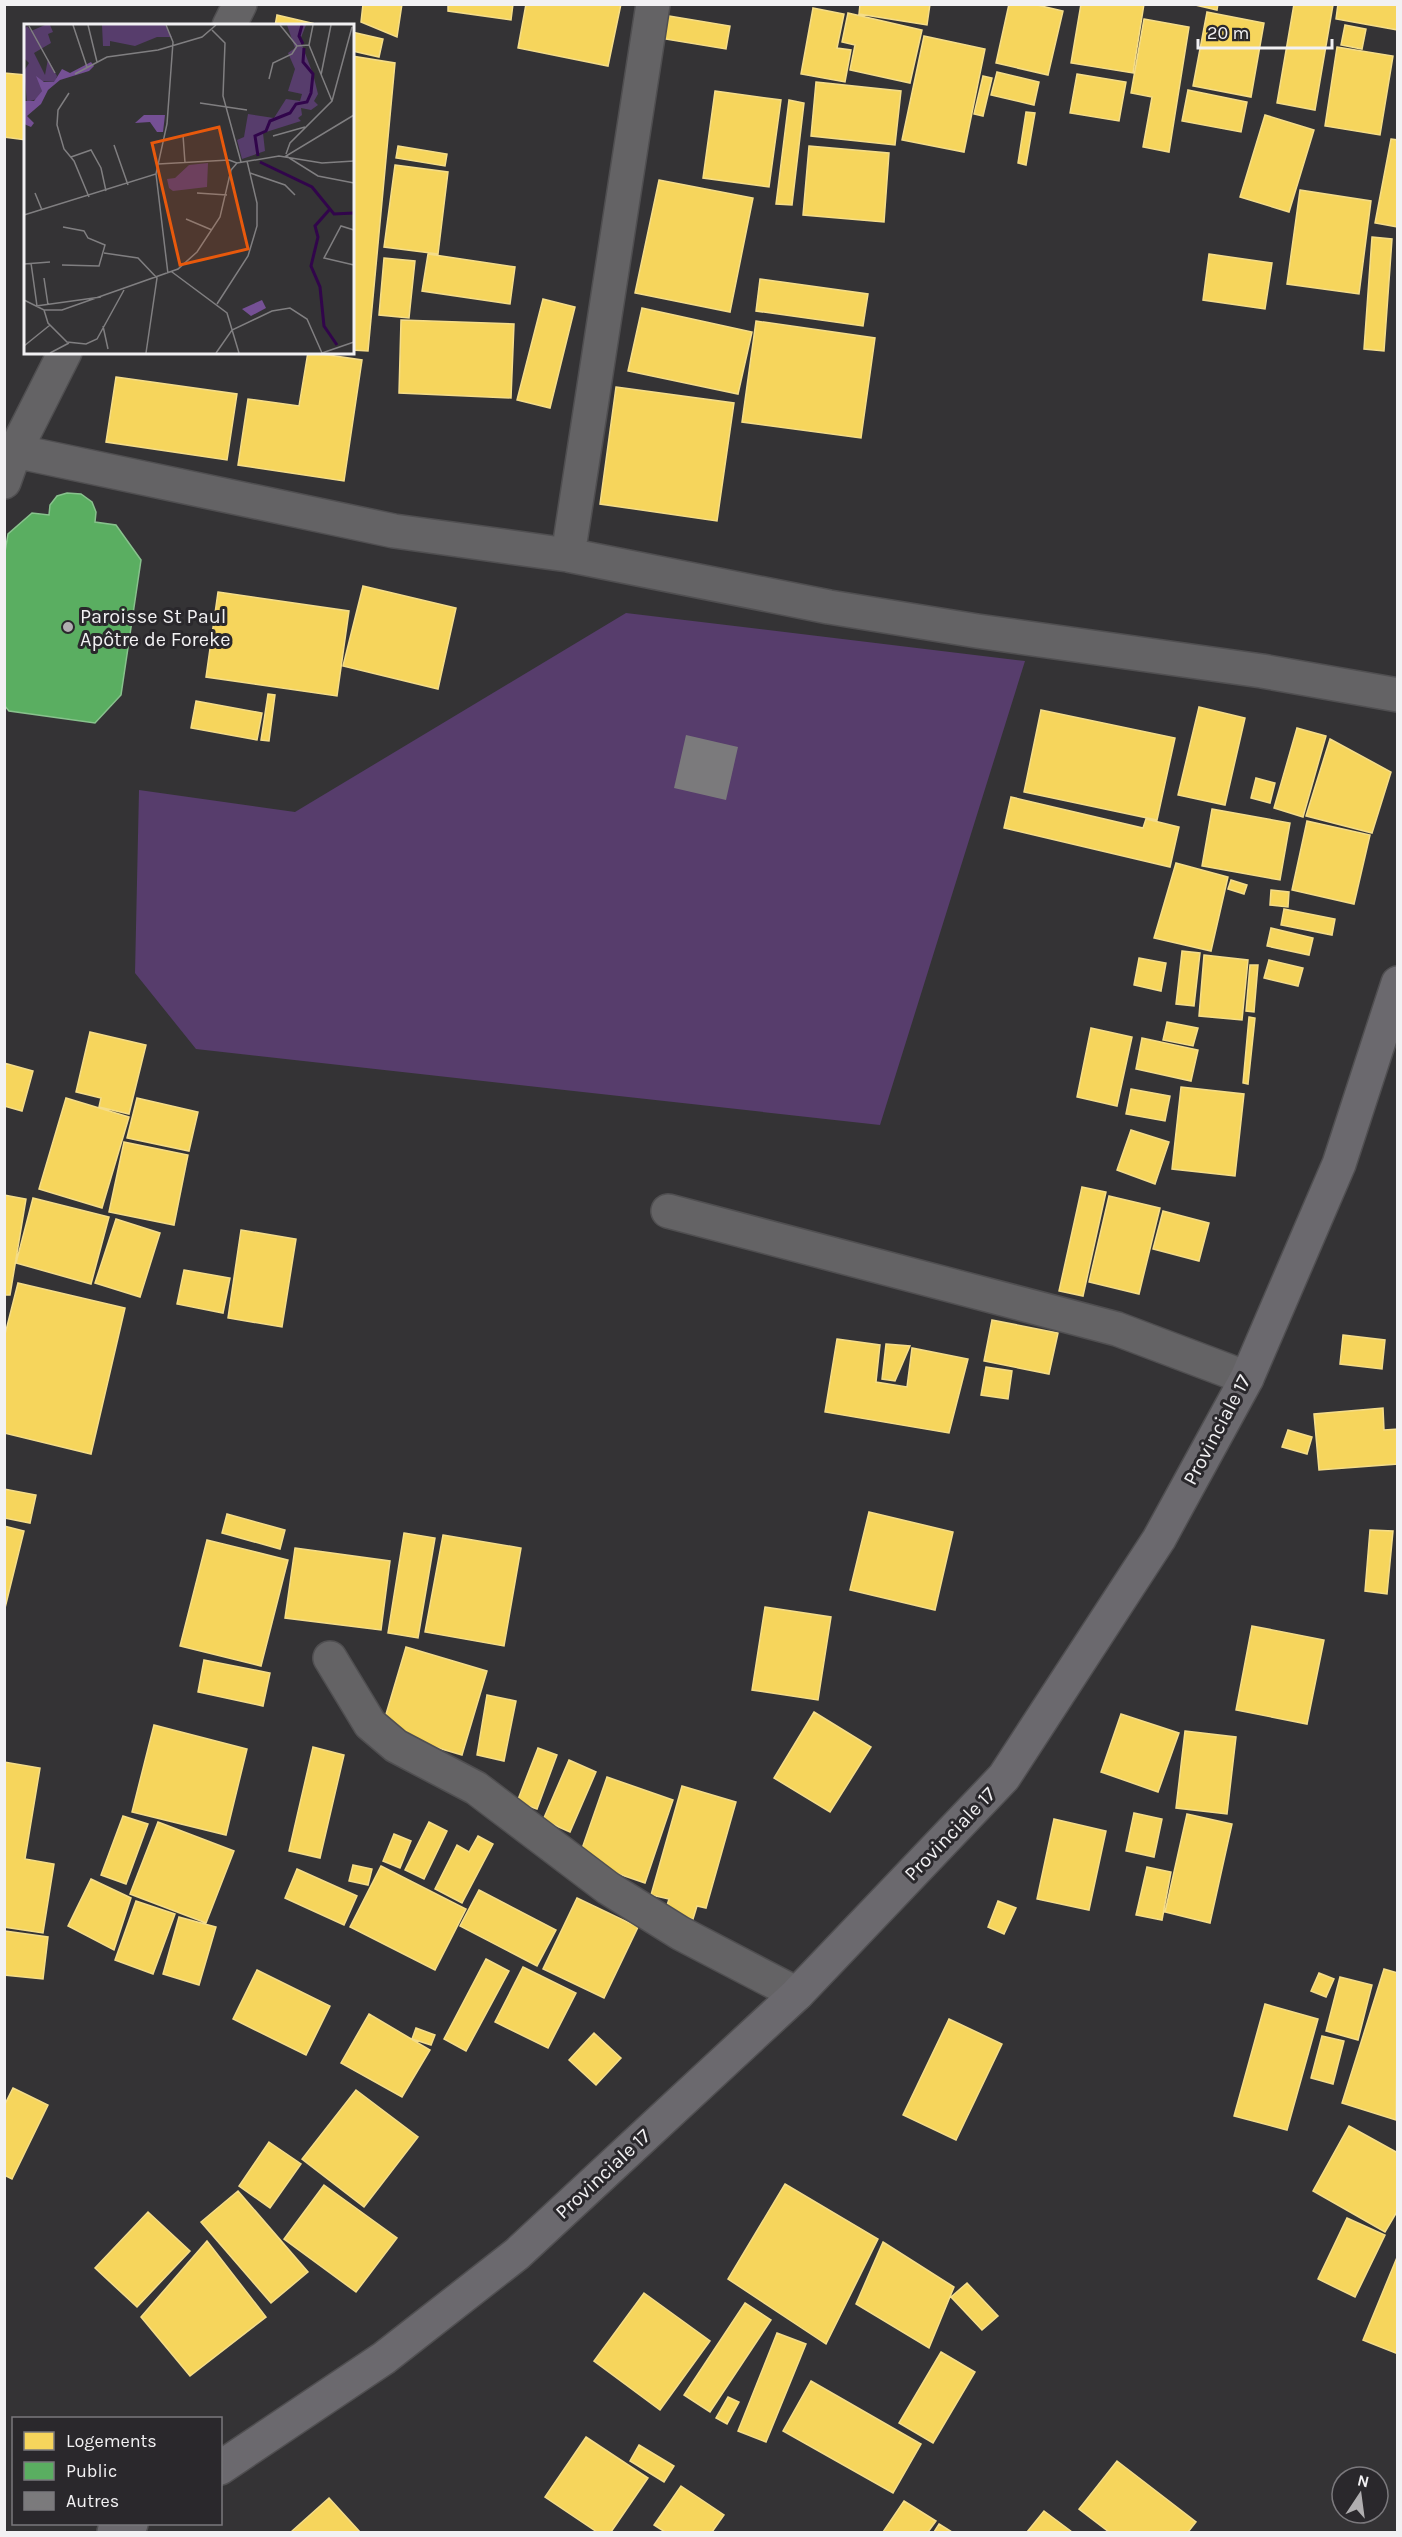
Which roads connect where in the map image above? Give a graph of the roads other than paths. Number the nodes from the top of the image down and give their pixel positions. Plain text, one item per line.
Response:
1 (240, 4) edge
2 (653, 4) edge
3 (230, 24) edge
4 (64, 354) edge
5 (15, 451) junction
6 (4, 482) edge
7 (568, 555) junction
8 (1398, 695) edge
9 (1398, 983) edge
10 (668, 1211) dead end
11 (1247, 1378) junction
12 (330, 1658) dead end
13 (797, 1994) junction
14 (222, 2467) edge

1 - 3 street
2 - 7 street
4 - 5 street
5 - 6 street
5 - 7 street
7 - 8 street
9 - 11 main road, Provinciale 17
10 - 11 street
11 - 13 main road, Provinciale 17
12 - 13 street
13 - 14 main road, Provinciale 17

